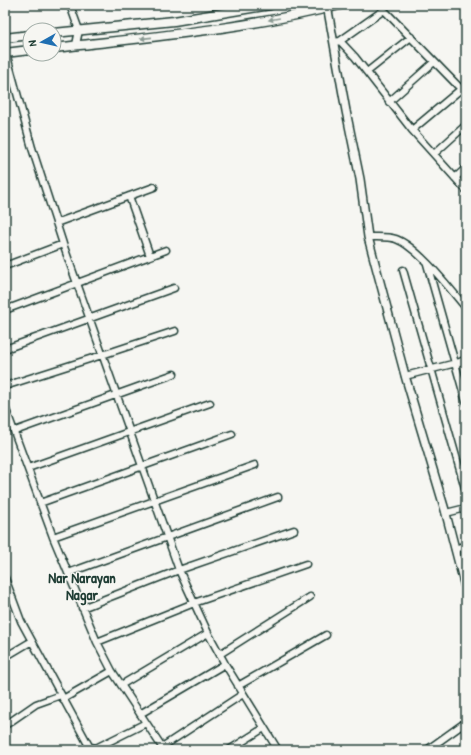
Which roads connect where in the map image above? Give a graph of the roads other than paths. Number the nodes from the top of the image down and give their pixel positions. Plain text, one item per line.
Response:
1 (70, 5) edge
2 (270, 5) edge
3 (340, 5) edge
4 (259, 6) edge
5 (327, 7) edge
6 (80, 30) junction
7 (62, 32) edge
8 (22, 36) edge
9 (411, 37) junction
10 (5, 38) edge
11 (337, 42) junction
12 (76, 45) junction
13 (62, 47) edge
14 (22, 51) edge
15 (6, 53) edge
16 (434, 62) junction
17 (367, 72) junction
18 (464, 90) edge
19 (389, 102) junction
20 (466, 125) edge
21 (412, 130) junction
22 (434, 154) junction
23 (466, 168) edge
24 (455, 178) junction
25 (154, 187) dead end
26 (466, 190) edge
27 (129, 196) junction
28 (56, 222) junction
29 (368, 237) junction
30 (63, 244) junction
31 (166, 250) dead end
32 (150, 256) junction
33 (427, 264) junction
34 (5, 266) edge
35 (403, 270) dead end
36 (77, 284) junction
37 (174, 288) dead end
38 (466, 308) edge
39 (5, 310) edge
40 (89, 318) junction
41 (175, 330) dead end
42 (5, 349) edge
43 (102, 355) junction
44 (466, 360) edge
45 (456, 363) junction
46 (432, 370) junction
47 (174, 374) dead end
48 (405, 376) junction
49 (5, 386) edge
50 (116, 394) junction
51 (466, 402) edge
52 (210, 403) dead end
53 (5, 406) edge
54 (15, 431) junction
55 (129, 431) junction
56 (232, 434) dead end
57 (255, 466) dead end
58 (142, 467) junction
59 (28, 468) junction
60 (465, 488) dead end
61 (278, 497) dead end
62 (154, 502) junction
63 (40, 503) junction
64 (466, 508) edge
65 (446, 513) junction
66 (294, 530) dead end
67 (53, 537) junction
68 (168, 537) junction
69 (466, 545) edge
70 (455, 549) junction
71 (306, 564) dead end
72 (179, 570) junction
73 (68, 573) junction
74 (5, 578) edge
75 (466, 591) edge
76 (310, 597) dead end
77 (194, 603) junction
78 (82, 608) junction
79 (208, 633) junction
80 (326, 636) dead end
81 (32, 641) junction
82 (97, 642) junction
83 (220, 654) junction
84 (5, 657) edge
85 (225, 664) junction
86 (112, 671) junction
87 (121, 684) junction
88 (238, 686) junction
89 (243, 694) junction
90 (62, 697) junction
91 (140, 714) junction
92 (466, 722) edge
93 (146, 723) junction
94 (7, 724) dead end
95 (264, 728) junction
96 (163, 748) edge
97 (229, 750) edge
98 (278, 750) edge
99 (428, 750) edge

1 - 6 street
2 - 4 main road
3 - 5 main road
4 - 6 main road
5 - 11 street
5 -> 12 main road
6 - 7 main road
6 - 12 street
8 - 10 main road
9 - 11 street
9 - 16 street
9 - 17 street
11 - 17 street
11 - 29 street
12 - 13 main road
14 - 15 main road
15 - 28 street
16 - 18 street
16 - 19 street
17 - 19 street
18 - 21 street
19 - 21 street
20 - 22 street
21 - 22 street
22 - 24 street
23 - 24 street
24 - 26 street
25 - 27 street
27 - 28 street
27 - 32 street
28 - 30 street
29 - 33 street
29 - 48 street
30 - 34 street
30 - 36 street
31 - 32 street
32 - 36 street
33 - 38 street
33 - 45 street
35 - 46 street
36 - 39 street
36 - 40 street
37 - 40 street
40 - 42 street
40 - 43 street
41 - 43 street
43 - 49 street
43 - 50 street
44 - 45 street
45 - 46 street
45 - 51 street
46 - 48 street
46 - 60 street
47 - 50 street
48 - 65 street
50 - 54 street
50 - 55 street
52 - 55 street
53 - 54 street
54 - 59 street
55 - 58 street
55 - 59 street
56 - 58 street
57 - 62 street
58 - 62 street
58 - 63 street
59 - 63 street
61 - 68 street
62 - 67 street
62 - 68 street
63 - 67 street
64 - 65 street
65 - 70 street
66 - 72 street
67 - 73 street
68 - 72 street
68 - 73 street
69 - 70 street
70 - 75 street
71 - 77 street
72 - 77 street
72 - 78 street
73 - 78 street
74 - 81 street
76 - 83 street
77 - 79 street
77 - 82 street
78 - 82 street
79 - 83 street
79 - 87 street
80 - 88 street
81 - 84 street
81 - 90 street
82 - 86 street
83 - 85 street
85 - 88 street
85 - 91 street
86 - 87 street
86 - 90 street
87 - 91 street
88 - 89 street
89 - 95 street
89 - 96 street
90 - 93 street
90 - 94 street
91 - 93 street
92 - 99 street
93 - 96 street
95 - 97 street
95 - 98 street

